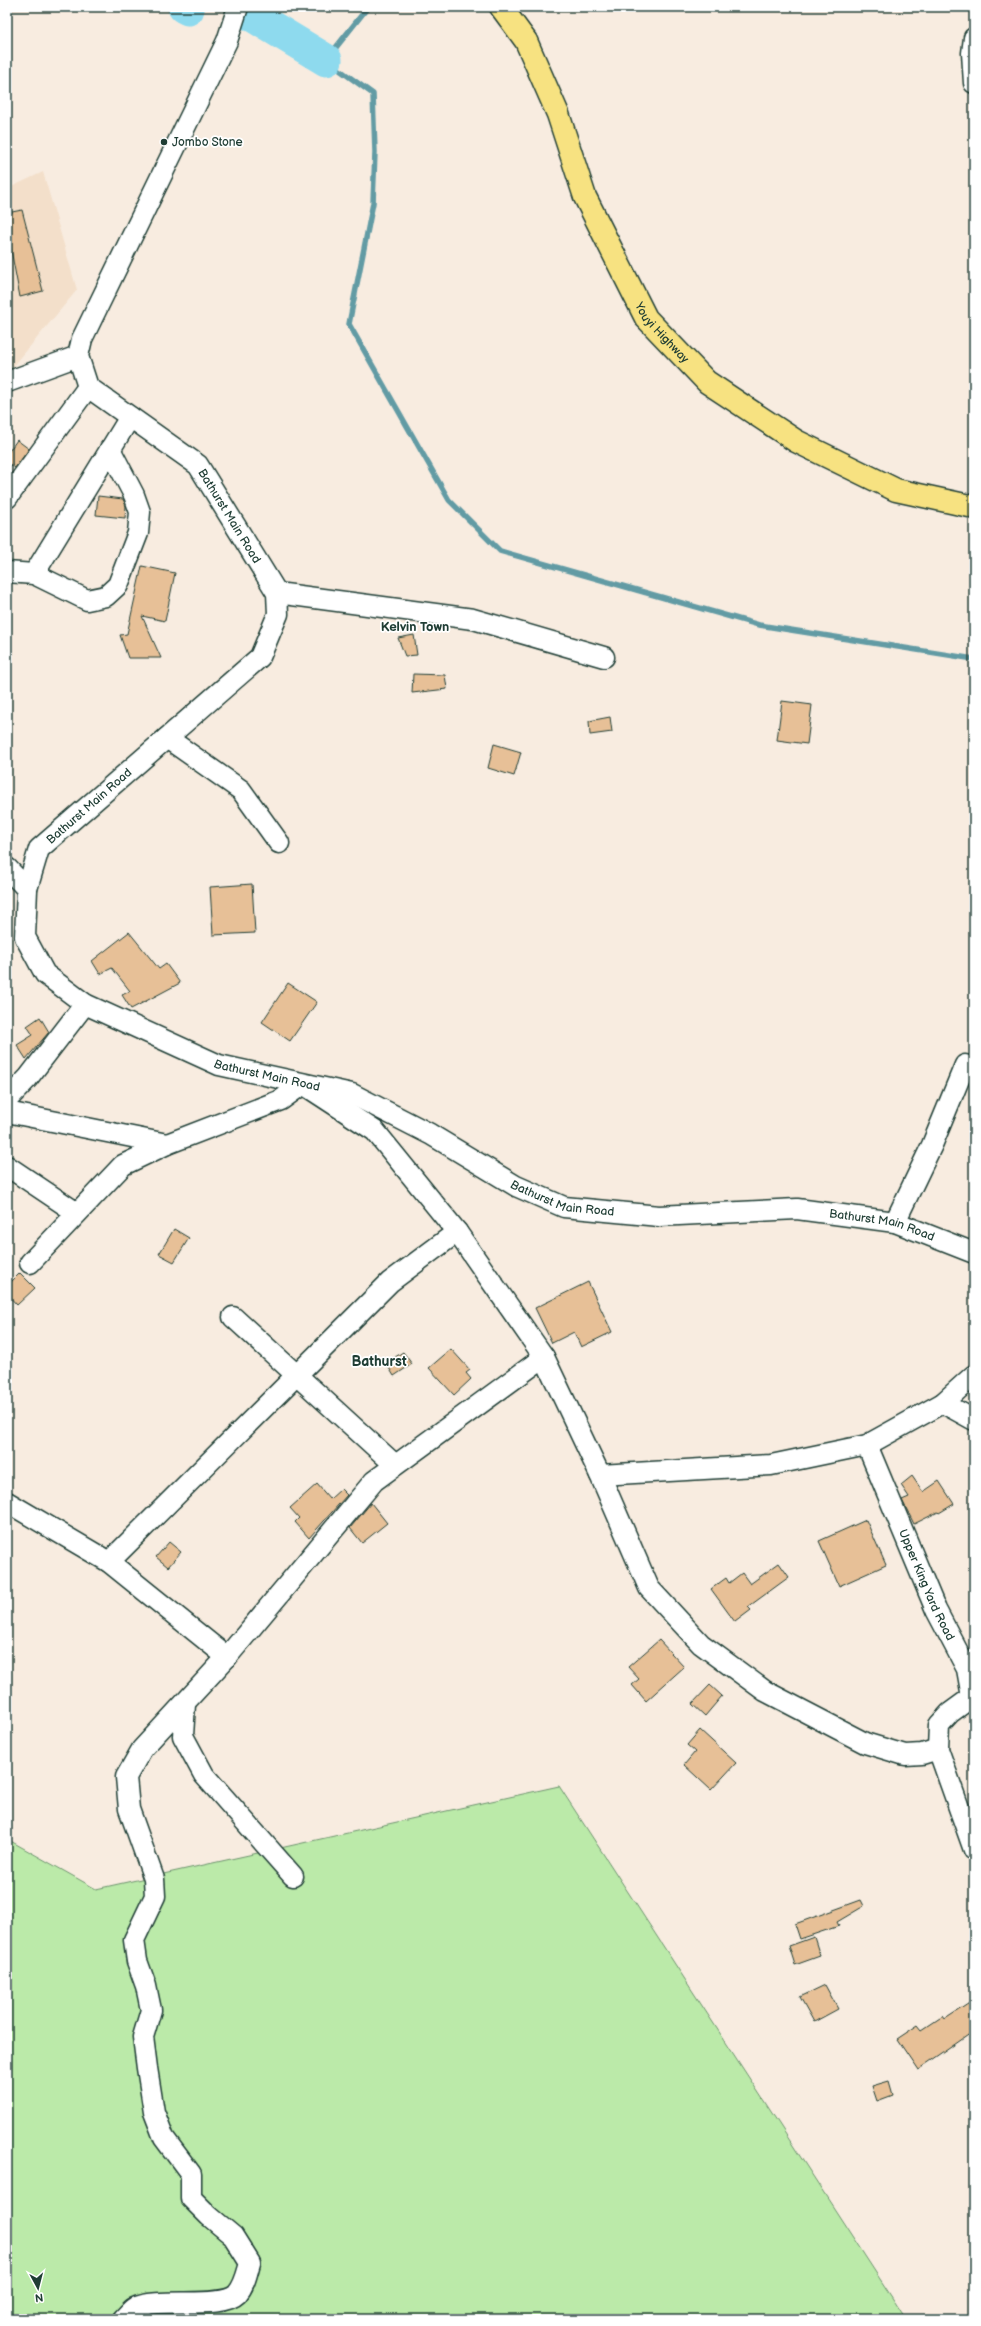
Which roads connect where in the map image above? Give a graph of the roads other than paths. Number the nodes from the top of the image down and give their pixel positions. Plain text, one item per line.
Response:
1 (238, 7) edge
2 (501, 7) edge
3 (974, 38) edge
4 (974, 83) edge
5 (78, 356) junction
6 (7, 382) edge
7 (88, 387) junction
8 (130, 417) junction
9 (110, 449) junction
10 (7, 498) edge
11 (974, 508) edge
12 (7, 572) edge
13 (34, 574) junction
14 (277, 593) junction
15 (604, 657) dead end
16 (167, 738) junction
17 (279, 843) dead end
18 (7, 868) edge
19 (27, 889) junction
20 (85, 1004) junction
21 (964, 1065) dead end
22 (303, 1084) junction
23 (7, 1100) edge
24 (7, 1112) edge
25 (167, 1144) junction
26 (7, 1166) edge
27 (77, 1213) junction
28 (895, 1222) junction
29 (457, 1232) junction
30 (974, 1253) edge
31 (30, 1263) dead end
32 (234, 1317) dead end
33 (544, 1357) junction
34 (296, 1375) junction
35 (974, 1375) edge
36 (943, 1403) junction
37 (974, 1420) edge
38 (867, 1445) junction
39 (394, 1464) junction
40 (600, 1475) junction
41 (7, 1502) edge
42 (109, 1562) junction
43 (227, 1657) junction
44 (973, 1697) edge
45 (185, 1704) junction
46 (938, 1749) junction
47 (974, 1850) edge
48 (293, 1876) dead end
49 (123, 2319) edge

1 - 5 street
2 - 11 main road, Youyi Highway
3 - 4 street
5 - 6 street
5 - 7 street
7 - 8 street, Bathurst Main Road
7 - 10 street
8 - 9 street
8 - 14 street, Bathurst Main Road
9 - 13 street
9 - 13 street
12 - 13 street
14 - 15 street
14 - 16 street, Bathurst Main Road
16 - 17 street
16 - 19 street, Bathurst Main Road
18 - 19 street
19 - 20 street, Bathurst Main Road
20 - 22 street, Bathurst Main Road
20 - 23 street
21 - 28 street
22 - 25 street
22 - 28 street, Bathurst Main Road
22 - 29 street
24 - 25 street
25 - 27 street
26 - 27 street
27 - 31 street
28 - 30 street, Bathurst Main Road
29 - 33 street
29 - 34 street
32 - 34 street
33 - 39 street
33 - 40 street
34 - 39 street
34 - 42 street
35 - 36 street
36 - 37 street
36 - 38 street
38 - 40 street
38 - 44 street, Upper King Yard Road
39 - 43 street
40 - 46 street
41 - 42 street
42 - 43 street
43 - 45 street
44 - 46 street, Upper King Yard Road
45 - 48 street
45 - 49 street
46 - 47 street, Upper King Yard Road

